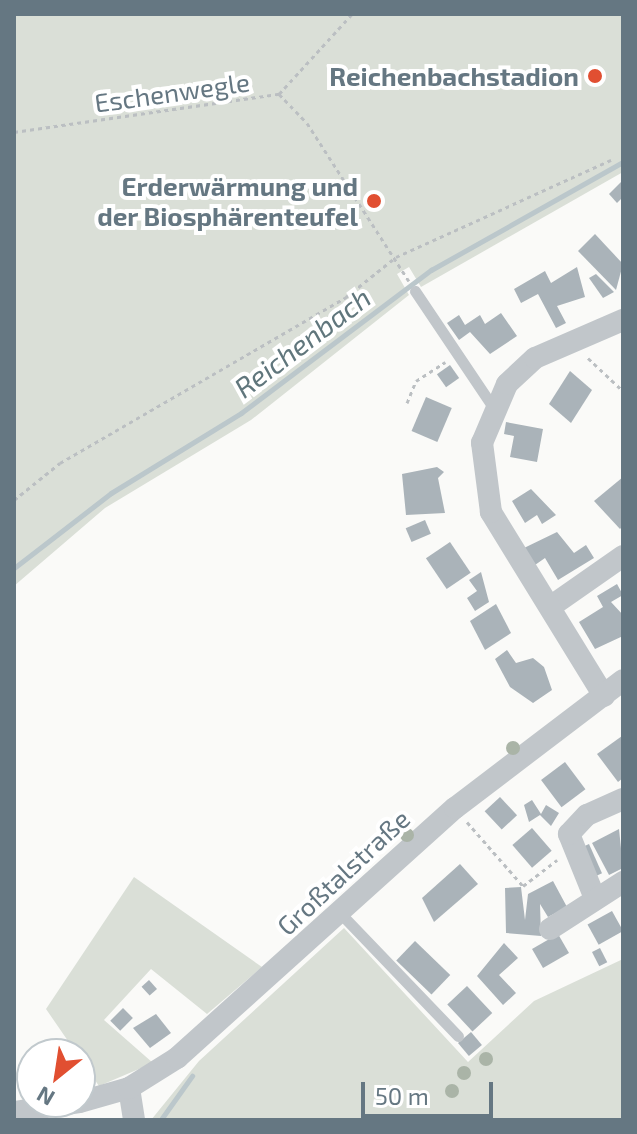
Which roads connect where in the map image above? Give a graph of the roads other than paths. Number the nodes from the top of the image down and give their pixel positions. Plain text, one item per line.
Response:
1 (415, 291) dead end
2 (623, 320) edge
3 (493, 407) junction
4 (623, 556) edge
5 (550, 607) junction
6 (623, 680) edge
7 (604, 696) junction
8 (623, 799) edge
9 (623, 882) edge
10 (594, 896) junction
11 (341, 914) junction
12 (550, 929) dead end
13 (458, 1036) dead end
14 (129, 1088) junction
15 (96, 1097) edge
16 (134, 1120) edge

1 - 3 lane
2 - 3 street
3 - 5 street
4 - 5 street
5 - 7 street
6 - 7 street, Großtalstraße
7 - 11 street, Großtalstraße
8 - 10 street
9 - 10 street
10 - 12 street
11 - 13 lane
11 - 14 street, Großtalstraße
14 - 15 street, Großtalstraße
14 - 16 street

